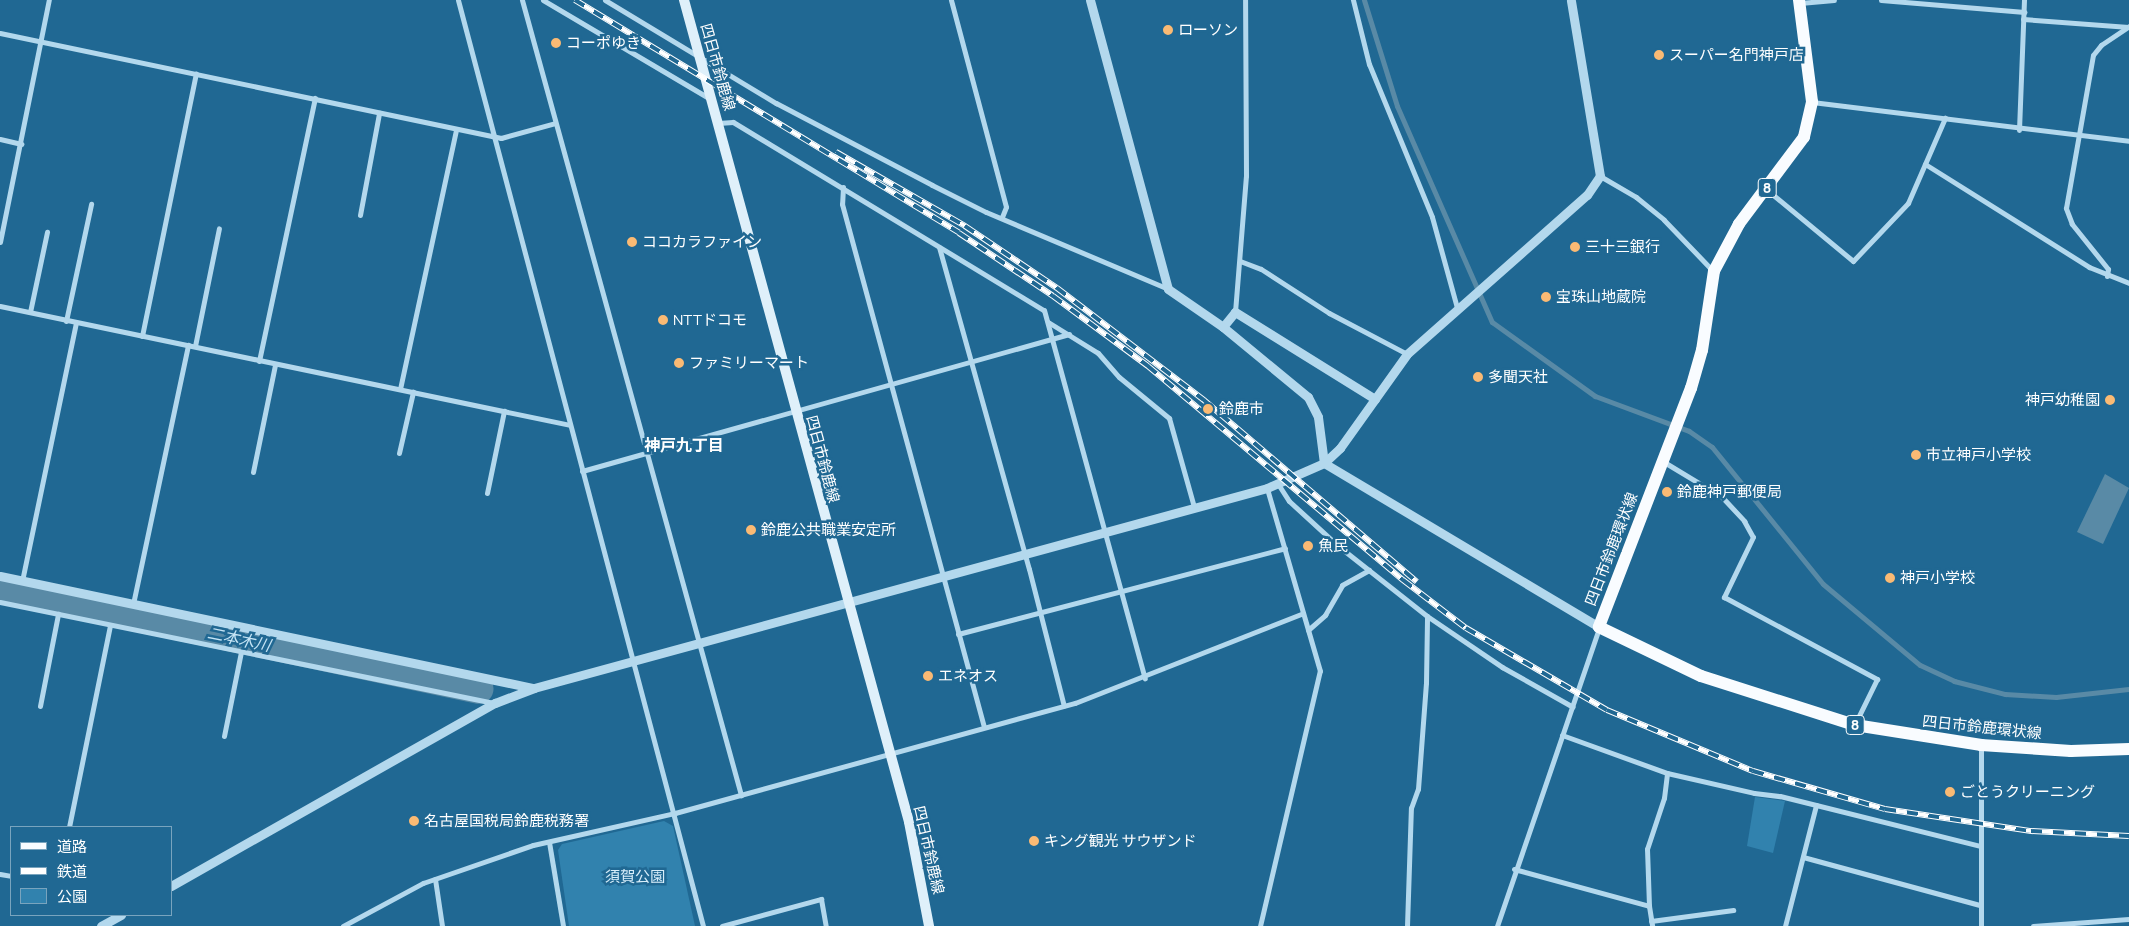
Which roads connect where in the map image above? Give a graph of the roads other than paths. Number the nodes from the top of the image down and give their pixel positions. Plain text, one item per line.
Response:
1 (49, 0) edge
2 (458, 0) edge
3 (522, 0) edge
4 (543, 0) edge
5 (605, 0) edge
6 (684, 0) edge
7 (951, 0) edge
8 (1090, 0) edge
9 (1245, 0) edge
10 (1353, 0) edge
11 (1571, 0) edge
12 (1834, 0) edge
13 (1881, 0) edge
14 (2024, 0) edge
15 (1799, 2) edge
16 (2024, 12) junction
17 (2023, 19) junction
18 (2129, 27) edge
19 (0, 33) edge
20 (41, 41) junction
21 (700, 58) junction
22 (196, 73) junction
23 (315, 98) junction
24 (712, 99) junction
25 (1812, 102) junction
26 (379, 113) junction
27 (1944, 118) junction
28 (555, 123) junction
29 (718, 123) junction
30 (456, 129) junction
31 (2020, 130) junction
32 (495, 136) junction
33 (2076, 137) junction
34 (0, 139) edge
35 (2129, 141) edge
36 (21, 144) junction
37 (1925, 164) junction
38 (1600, 176) junction
39 (842, 187) junction
40 (1766, 189) junction
41 (91, 204) dead end
42 (360, 215) dead end
43 (1002, 217) junction
44 (219, 228) dead end
45 (47, 232) dead end
46 (0, 242) edge
47 (938, 246) junction
48 (1240, 261) junction
49 (1714, 271) junction
50 (2108, 276) junction
51 (2129, 283) edge
52 (1168, 289) junction
53 (0, 306) edge
54 (1457, 308) junction
55 (30, 312) junction
56 (1235, 312) junction
57 (66, 321) junction
58 (1048, 322) junction
59 (76, 323) junction
60 (1223, 326) junction
61 (1069, 334) junction
62 (142, 336) junction
63 (1053, 338) junction
64 (188, 345) junction
65 (195, 346) junction
66 (1407, 354) junction
67 (972, 360) junction
68 (259, 361) junction
69 (275, 365) junction
70 (891, 383) junction
71 (400, 389) junction
72 (413, 392) junction
73 (1375, 399) junction
74 (794, 409) junction
75 (504, 411) junction
76 (570, 424) junction
77 (399, 453) dead end
78 (644, 454) junction
79 (1662, 460) junction
80 (1324, 463) junction
81 (582, 471) junction
82 (253, 472) dead end
83 (1278, 484) junction
84 (1267, 488) junction
85 (487, 493) dead end
86 (1194, 507) junction
87 (1104, 532) junction
88 (1285, 548) junction
89 (1024, 553) junction
90 (1369, 570) junction
91 (942, 575) junction
92 (0, 576) edge
93 (22, 581) junction
94 (1120, 589) junction
95 (0, 602) edge
96 (846, 602) junction
97 (133, 604) junction
98 (1040, 611) junction
99 (1303, 613) junction
100 (58, 614) junction
101 (1428, 616) junction
102 (110, 626) junction
103 (1599, 627) junction
104 (1308, 630) junction
105 (958, 634) junction
106 (697, 644) junction
107 (241, 652) junction
108 (634, 662) junction
109 (1145, 678) junction
110 (534, 688) junction
111 (495, 703) junction
112 (40, 706) dead end
113 (1064, 706) junction
114 (1573, 707) junction
115 (1855, 725) junction
116 (984, 727) junction
117 (224, 736) dead end
118 (1562, 736) junction
119 (1981, 745) junction
120 (2129, 749) edge
121 (888, 754) junction
122 (1666, 773) junction
123 (741, 795) junction
124 (1816, 804) junction
125 (675, 813) junction
126 (69, 826) edge
127 (549, 842) junction
128 (1980, 846) junction
129 (1803, 857) junction
130 (1514, 869) junction
131 (435, 879) junction
132 (172, 885) edge
133 (1980, 905) junction
134 (1650, 906) junction
135 (1733, 910) dead end
136 (2129, 919) edge
137 (114, 923) edge
138 (1651, 923) edge
139 (102, 926) edge
140 (343, 926) edge
141 (442, 926) edge
142 (562, 926) edge
143 (703, 926) edge
144 (722, 926) edge
145 (826, 926) edge
146 (929, 926) edge
147 (1260, 926) edge
148 (1407, 926) edge
149 (1497, 926) edge
150 (1785, 926) edge
151 (1980, 926) edge
152 (2033, 926) edge

1 - 20 street
2 - 32 street
3 - 28 street
4 - 24 street
5 - 21 street
6 - 21 main road, 四日市鈴鹿線
7 - 43 street
8 - 52 street
9 - 48 street
10 - 54 street
11 - 38 street
12 - 15 street
13 - 16 street
14 - 16 street
15 - 25 main road, 四日市鈴鹿環状線 / 8
16 - 17 street
17 - 18 street
17 - 31 street
18 - 33 street
19 - 20 street
20 - 22 street
20 - 36 street
21 - 24 main road, 四日市鈴鹿線
21 - 43 street
22 - 23 street
22 - 62 street
23 - 26 street
23 - 68 street
24 - 29 main road, 四日市鈴鹿線
25 - 27 street
25 - 40 main road, 四日市鈴鹿環状線 / 8
26 - 30 street
26 - 42 street
27 - 31 street
27 - 37 street
28 - 32 street
28 - 78 street
29 - 39 street
29 - 74 main road, 四日市鈴鹿線
30 - 32 street
30 - 71 street
31 - 33 street
32 - 76 street
33 - 35 street
33 - 50 street
34 - 36 street
36 - 46 street
37 - 40 street
37 - 50 street
38 - 49 street
38 - 54 street
39 - 47 street
39 - 70 street
40 - 49 main road, 四日市鈴鹿環状線 / 8
41 - 57 street
43 - 52 street
44 - 65 street
45 - 55 street
47 - 58 street
47 - 67 street
48 - 56 street
48 - 66 street
49 - 79 main road, 四日市鈴鹿環状線 / 8
50 - 51 street
52 - 60 street
53 - 55 street
54 - 66 street
55 - 57 street
56 - 60 street
56 - 73 street
57 - 59 street
58 - 61 street
58 - 63 street
59 - 62 street
59 - 93 street
60 - 80 street
61 - 63 street
61 - 86 street
62 - 64 street
63 - 67 street
63 - 87 street
64 - 65 street
64 - 97 street
65 - 68 street
66 - 73 street
67 - 70 street
67 - 89 street
68 - 69 street
69 - 71 street
69 - 82 street
70 - 74 street
70 - 91 street
71 - 72 street
72 - 75 street
72 - 77 street
73 - 80 street
74 - 78 street
74 - 96 main road, 四日市鈴鹿線
75 - 76 street
75 - 85 street
76 - 81 street
78 - 81 street
78 - 106 street
79 - 103 main road, 四日市鈴鹿環状線 / 8
79 - 115 street
80 - 83 street
80 - 103 street
81 - 108 street
83 - 84 street
83 - 90 street
84 - 86 street
84 - 88 street
86 - 87 street
87 - 89 street
87 - 94 street
88 - 94 street
88 - 99 street
89 - 91 street
89 - 98 street
90 - 101 street
90 - 104 street
91 - 96 street
91 - 105 street
92 - 93 street
93 - 97 street
94 - 98 street
94 - 109 street
95 - 100 street
96 - 106 street
96 - 121 main road, 四日市鈴鹿線
97 - 110 street
98 - 105 street
98 - 113 street
99 - 104 street
99 - 109 street
100 - 102 street
100 - 112 street
101 - 114 street
101 - 148 street
102 - 107 street
102 - 126 street
103 - 114 street
103 - 115 main road, 四日市鈴鹿環状線 / 8
104 - 147 street
105 - 116 street
106 - 108 street
106 - 123 street
107 - 111 street
107 - 117 street
108 - 110 street
108 - 125 street
109 - 113 street
110 - 111 street
111 - 132 street
113 - 116 street
114 - 118 street
115 - 119 main road, 四日市鈴鹿環状線 / 8
116 - 121 street
118 - 122 street
118 - 130 street
119 - 120 main road, 四日市鈴鹿環状線 / 8
119 - 128 street
121 - 123 street
121 - 146 main road, 四日市鈴鹿線
122 - 124 street
122 - 134 street
123 - 125 street
124 - 128 street
124 - 129 street
125 - 127 street
125 - 143 street
127 - 131 street
127 - 142 street
128 - 133 street
129 - 133 street
129 - 150 street
130 - 134 street
130 - 149 street
131 - 140 street
131 - 141 street
133 - 151 street
134 - 138 street
135 - 138 street
136 - 152 street
137 - 139 street
144 - 145 street

